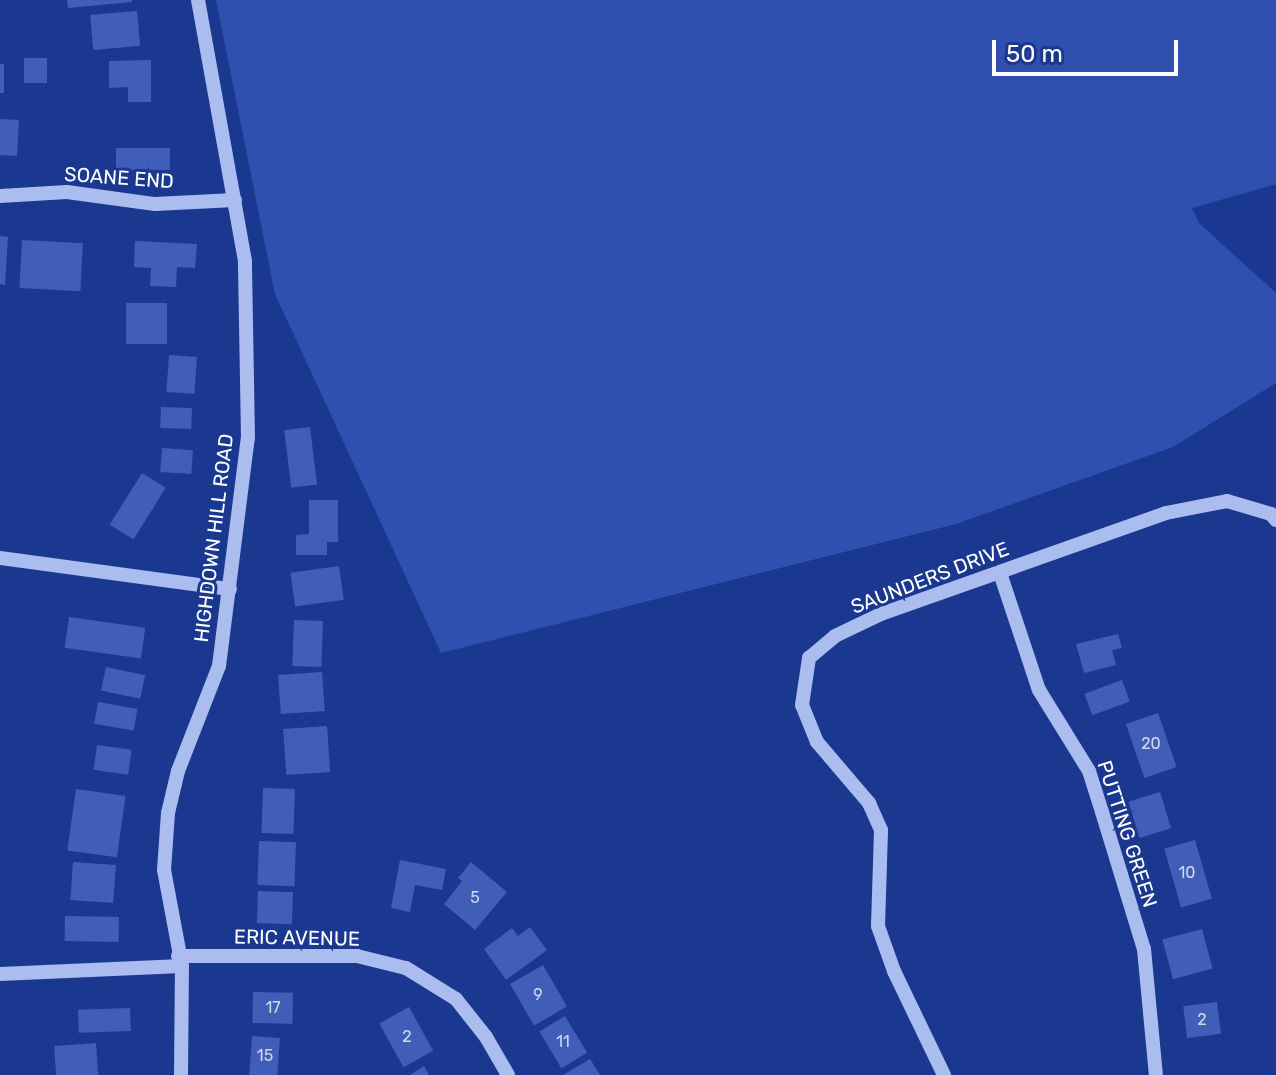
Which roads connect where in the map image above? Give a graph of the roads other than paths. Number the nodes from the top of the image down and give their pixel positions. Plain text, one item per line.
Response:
1 (198, 0) edge
2 (0, 196) edge
3 (235, 200) junction
4 (1276, 520) edge
5 (0, 558) edge
6 (1000, 573) junction
7 (230, 589) junction
8 (180, 961) junction
9 (0, 974) edge
10 (181, 1075) edge
11 (508, 1075) edge
12 (944, 1075) edge
13 (1156, 1075) edge

1 - 3 street, HIGHDOWN HILL ROAD
2 - 3 street, SOANE END
3 - 7 street, HIGHDOWN HILL ROAD
4 - 6 street, SAUNDERS DRIVE
5 - 7 street
6 - 12 street, SAUNDERS DRIVE
6 - 13 street, PUTTING GREEN
7 - 8 street, HIGHDOWN HILL ROAD
8 - 9 street, ERIC AVENUE
8 - 10 street, HIGHDOWN HILL ROAD
8 - 11 street, ERIC AVENUE

